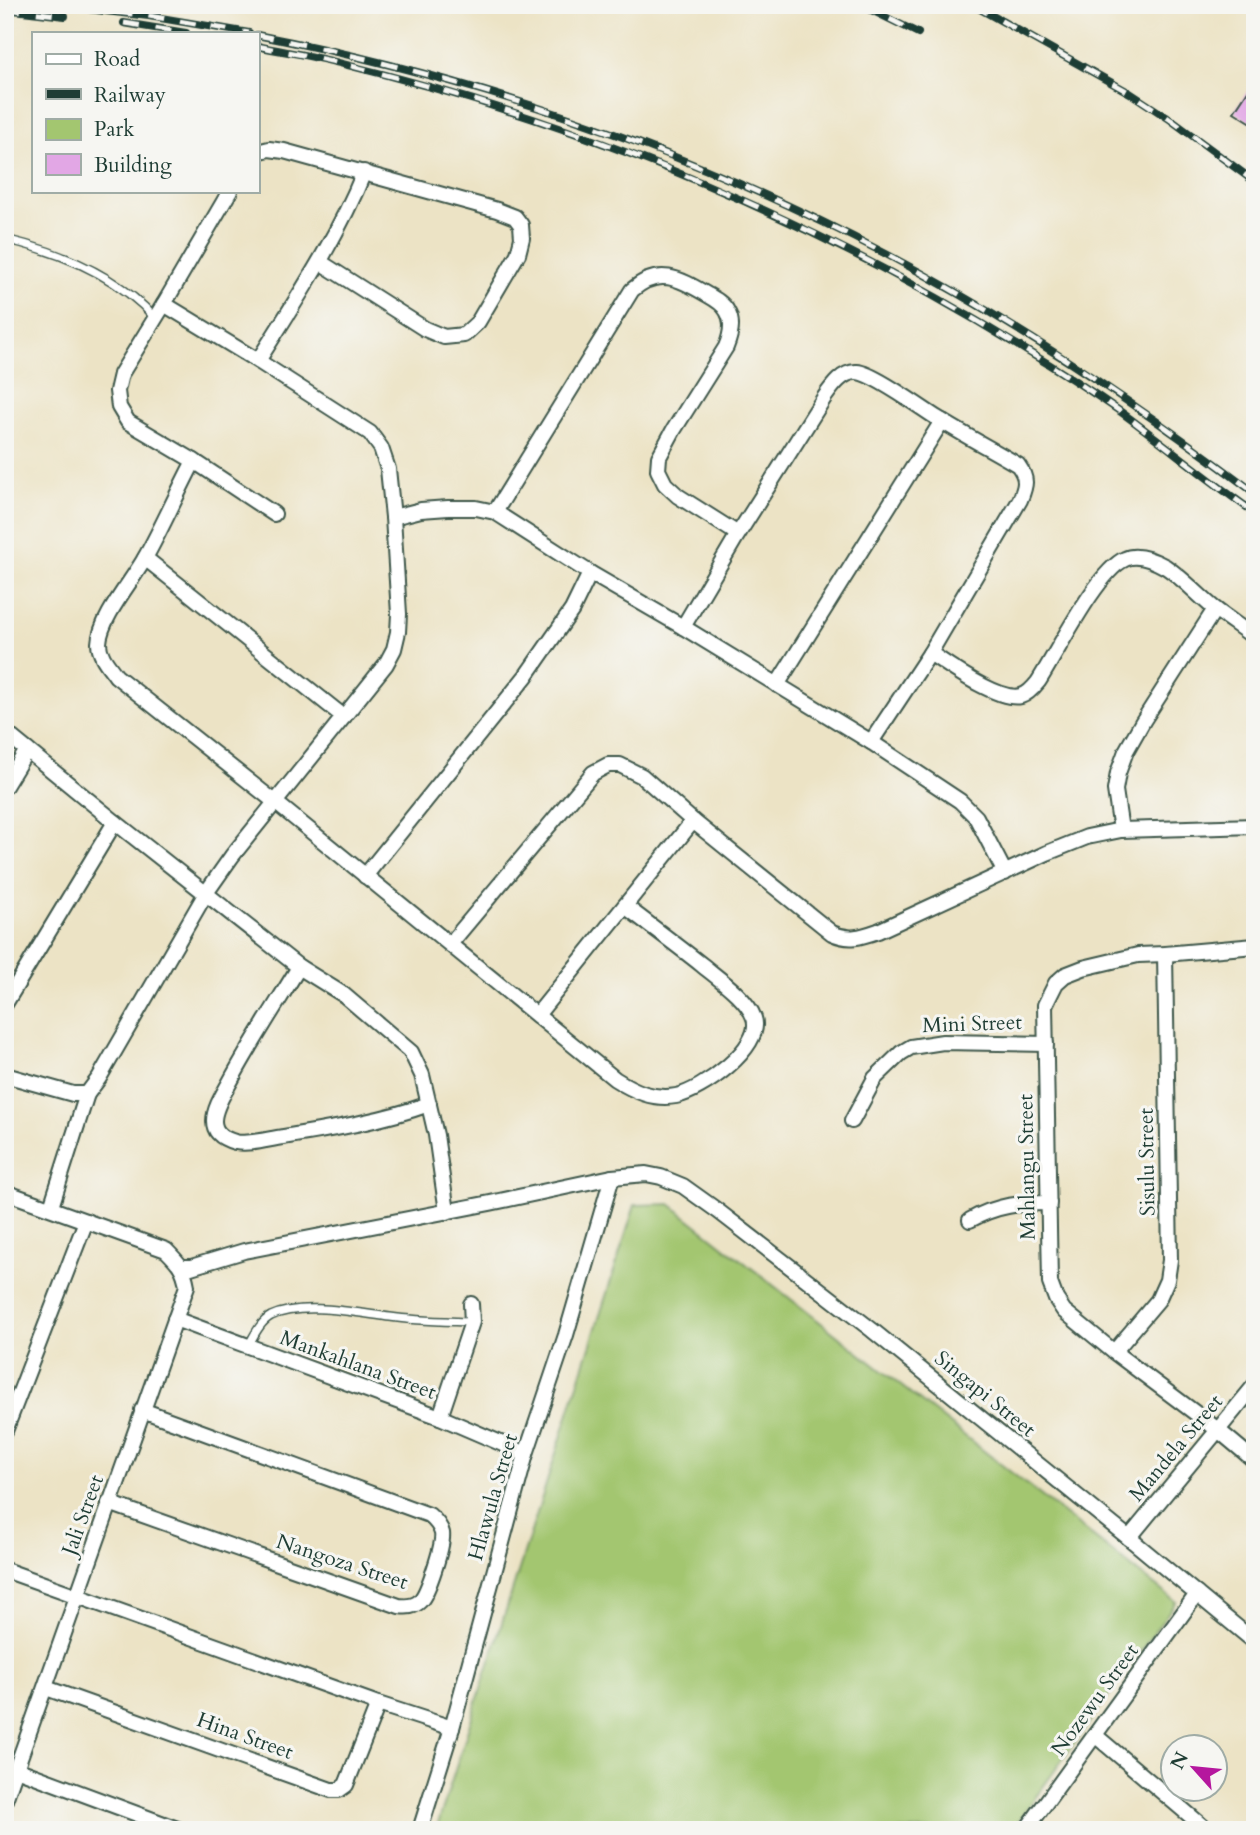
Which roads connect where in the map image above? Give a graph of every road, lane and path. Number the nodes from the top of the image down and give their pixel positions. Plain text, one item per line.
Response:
1 (259, 152) edge
2 (364, 172) junction
3 (229, 192) edge
4 (5, 239) edge
5 (320, 262) junction
6 (164, 304) junction
7 (155, 318) junction
8 (258, 361) junction
9 (942, 421) junction
10 (194, 461) junction
11 (495, 512) junction
12 (274, 514) dead end
13 (393, 517) junction
14 (738, 534) junction
15 (145, 558) junction
16 (590, 573) junction
17 (1215, 609) junction
18 (683, 627) junction
19 (1255, 638) edge
20 (930, 653) junction
21 (777, 685) junction
22 (344, 717) junction
23 (5, 732) edge
24 (871, 742) junction
25 (27, 750) junction
26 (5, 786) edge
27 (275, 802) junction
28 (694, 821) junction
29 (115, 822) junction
30 (1255, 826) edge
31 (1121, 830) junction
32 (1005, 873) junction
33 (365, 876) junction
34 (206, 893) junction
35 (625, 906) junction
36 (450, 944) junction
37 (1255, 946) edge
38 (1165, 954) junction
39 (299, 967) junction
40 (5, 1004) edge
41 (537, 1015) junction
42 (1046, 1044) junction
43 (5, 1076) edge
44 (87, 1094) junction
45 (429, 1104) junction
46 (852, 1121) dead end
47 (612, 1177) junction
48 (5, 1192) edge
49 (1049, 1203) junction
50 (51, 1207) junction
51 (447, 1212) junction
52 (970, 1220) dead end
53 (86, 1221) junction
54 (181, 1267) junction
55 (471, 1304) dead end
56 (175, 1320) junction
57 (472, 1322) junction
58 (248, 1346) junction
59 (1114, 1352) junction
60 (1255, 1385) edge
61 (142, 1410) junction
62 (440, 1417) junction
63 (1218, 1430) junction
64 (5, 1431) edge
65 (526, 1454) junction
66 (1255, 1461) edge
67 (109, 1503) junction
68 (1129, 1538) junction
69 (5, 1570) edge
70 (1197, 1594) junction
71 (76, 1595) junction
72 (1255, 1642) edge
73 (46, 1688) junction
74 (378, 1704) junction
75 (452, 1728) junction
76 (1096, 1736) junction
77 (16, 1769) junction
78 (5, 1800) edge
79 (180, 1830) edge
80 (419, 1830) edge
81 (1026, 1830) edge
82 (1207, 1830) edge

1 - 2 street
2 - 5 street
2 - 5 street
3 - 6 street
4 - 7 lane
5 - 8 street
6 - 7 street
6 - 8 street
7 - 10 street
8 - 13 street
9 - 14 street
9 - 20 street
9 - 21 street
10 - 12 street
10 - 15 street
11 - 13 street
11 - 14 street
11 - 16 street
13 - 22 street
14 - 18 street
15 - 22 street
15 - 27 street
16 - 18 street
16 - 33 street
17 - 19 street
17 - 20 street
17 - 31 street
18 - 21 street
20 - 24 street
21 - 24 street
22 - 27 street
23 - 25 street
24 - 32 street
25 - 26 street
25 - 29 street
27 - 33 street
27 - 34 street
28 - 32 street
28 - 35 street
28 - 36 street
29 - 34 street
29 - 40 street
30 - 31 street
31 - 32 street
33 - 36 street
34 - 39 street
34 - 44 street
35 - 41 street
35 - 41 street
36 - 41 street
37 - 38 street, Mahlangu Street
38 - 42 street, Mahlangu Street
38 - 59 street, Sisulu Street
39 - 45 street
39 - 45 street
42 - 46 street, Mini Street
42 - 49 street, Mahlangu Street
43 - 44 street
44 - 50 street
45 - 51 street
47 - 51 street, Singapi Street
47 - 65 street, Hlawula Street
47 - 68 street, Singapi Street
48 - 50 street
49 - 52 street
49 - 59 street, Mahlangu Street
50 - 53 street
51 - 54 street, Singapi Street
53 - 54 street
53 - 64 street
54 - 56 street, Jali Street
55 - 57 street
56 - 58 street, Mankahlana Street
56 - 61 street, Jali Street
57 - 58 lane
57 - 62 street
58 - 62 street, Mankahlana Street
59 - 63 street, Mahlangu Street
60 - 63 street, Mandela Street
61 - 67 street, Jali Street
61 - 67 street, Nangoza Street
62 - 65 street, Mankahlana Street
63 - 66 street, Mahlangu Street
63 - 68 street, Mandela Street
65 - 75 street, Hlawula Street
67 - 71 street, Jali Street
68 - 70 street, Singapi Street
69 - 71 street
70 - 72 street, Singapi Street
70 - 76 street, Nozewu Street
71 - 73 street, Jali Street
71 - 74 street
73 - 74 street, Hina Street
73 - 77 street, Jali Street
74 - 75 street
75 - 80 street, Hlawula Street
76 - 81 street, Nozewu Street
76 - 82 street
77 - 78 street, Jali Street
77 - 79 street

